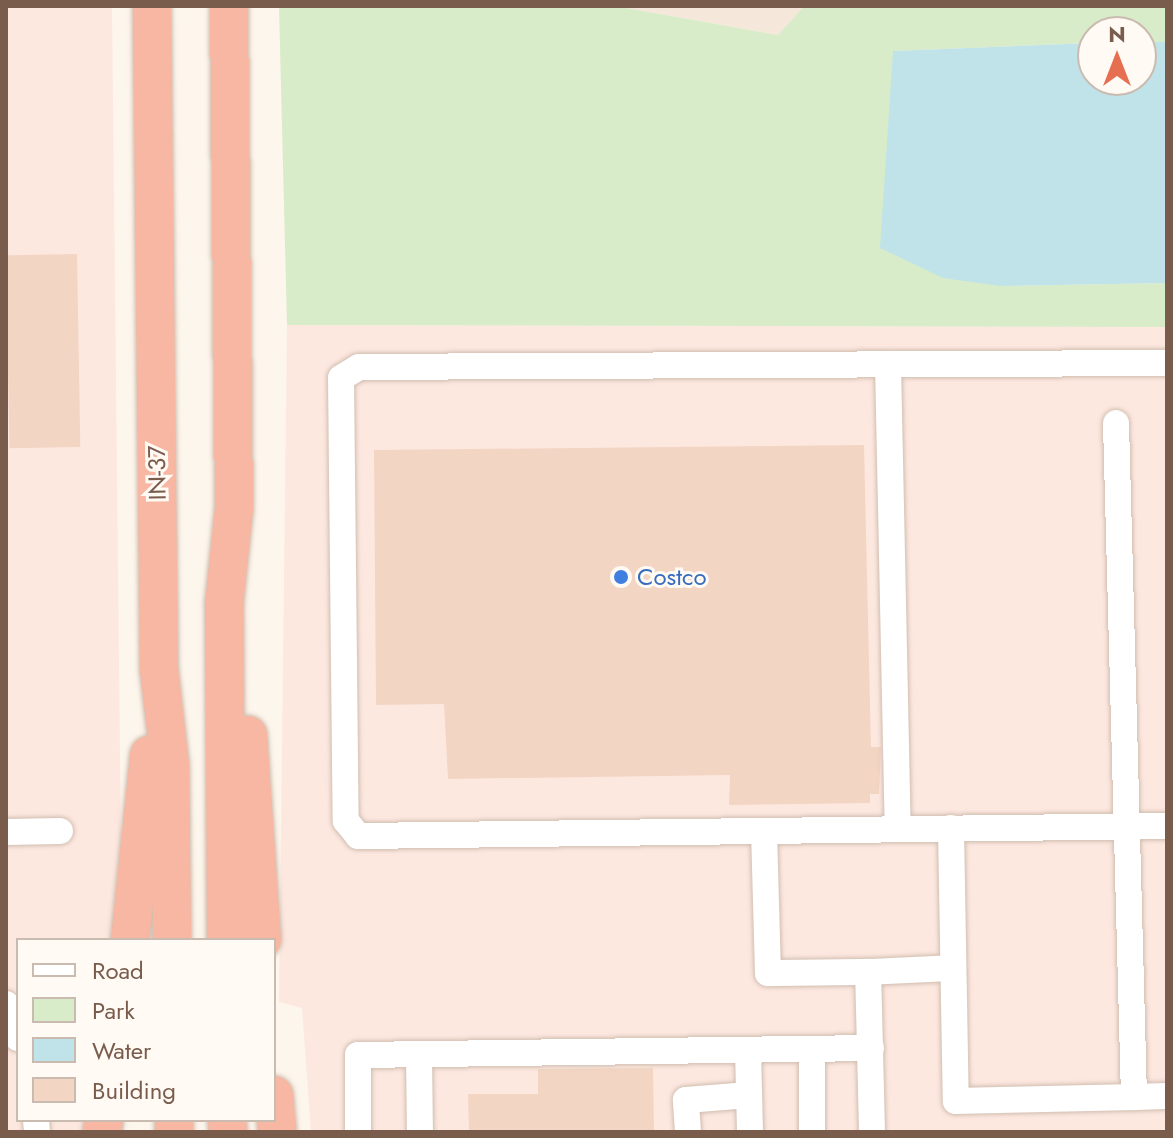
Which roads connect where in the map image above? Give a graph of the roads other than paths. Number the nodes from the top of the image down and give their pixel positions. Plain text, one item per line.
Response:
1 (152, 6) edge
2 (229, 6) edge
3 (1167, 363) edge
4 (888, 364) junction
5 (1116, 423) dead end
6 (234, 509) junction
7 (159, 669) junction
8 (1167, 826) edge
9 (1129, 827) junction
10 (951, 828) junction
11 (898, 829) junction
12 (60, 831) dead end
13 (764, 831) junction
14 (6, 832) edge
15 (130, 938) edge
16 (172, 938) edge
17 (226, 938) edge
18 (262, 938) edge
19 (953, 968) junction
20 (868, 972) junction
21 (6, 1004) edge
22 (16, 1032) edge
23 (871, 1048) junction
24 (812, 1049) junction
25 (748, 1050) junction
26 (419, 1055) junction
27 (749, 1095) junction
28 (1167, 1096) edge
29 (1134, 1097) junction
30 (358, 1132) edge
31 (420, 1132) edge
32 (688, 1132) edge
33 (750, 1132) edge
34 (812, 1132) edge
35 (872, 1132) edge

1 - 7 highway, IN-37
2 - 6 highway
3 - 4 street
4 - 11 street
4 - 13 street
5 - 9 street
6 - 17 highway
6 - 18 highway
7 - 15 highway
7 - 16 highway, IN-37
8 - 9 street
9 - 10 street
9 - 29 street
10 - 11 street
10 - 19 street
11 - 13 street
12 - 14 street
13 - 20 street
19 - 20 street
19 - 29 street
20 - 23 street
21 - 22 street
23 - 24 street
23 - 35 street
24 - 25 street
24 - 34 street
25 - 26 street
25 - 27 street
26 - 30 street
26 - 31 street
27 - 32 street
27 - 33 street
28 - 29 street

